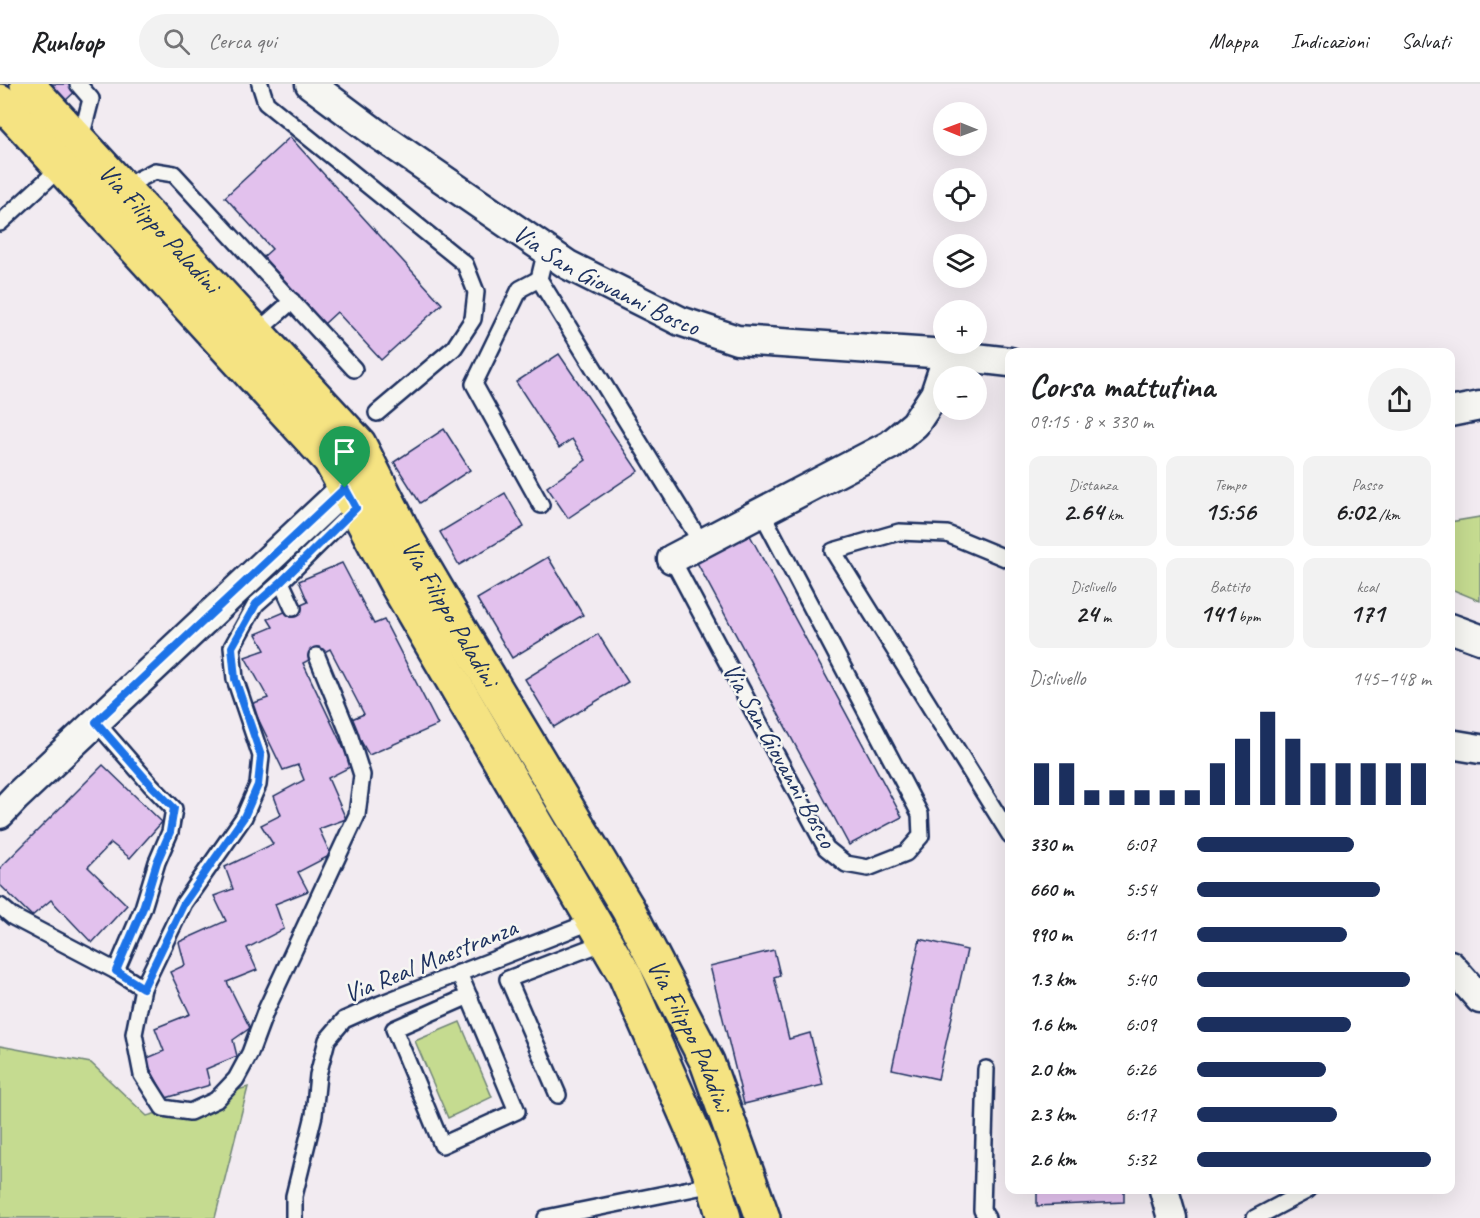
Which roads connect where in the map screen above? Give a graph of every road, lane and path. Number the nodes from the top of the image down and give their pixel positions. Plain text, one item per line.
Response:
1 (27, 84) edge
2 (78, 84) edge
3 (260, 84) edge
4 (310, 84) edge
5 (0, 101) edge
6 (71, 155) junction
7 (123, 187) junction
8 (0, 223) edge
9 (546, 250) junction
10 (539, 279) junction
11 (292, 301) junction
12 (256, 332) junction
13 (948, 355) junction
14 (1005, 361) edge
15 (354, 369) dead end
16 (1480, 406) edge
17 (1455, 411) edge
18 (377, 413) dead end
19 (350, 498) junction
20 (541, 505) dead end
21 (762, 513) junction
22 (702, 544) junction
23 (1005, 558) edge
24 (672, 559) joint
25 (281, 582) junction
26 (293, 608) dead end
27 (1455, 630) edge
28 (1480, 639) edge
29 (317, 656) dead end
30 (96, 722) junction
31 (1455, 745) edge
32 (1480, 749) edge
33 (0, 814) edge
34 (1005, 827) edge
35 (0, 906) edge
36 (599, 931) junction
37 (116, 971) junction
38 (1455, 971) edge
39 (459, 973) junction
40 (143, 988) junction
41 (469, 996) junction
42 (1480, 999) edge
43 (986, 1069) dead end
44 (558, 1095) dead end
45 (714, 1184) junction
46 (1165, 1194) edge
47 (1300, 1194) edge
48 (294, 1218) edge
49 (546, 1218) edge
50 (724, 1218) edge
51 (763, 1218) edge
52 (987, 1218) edge
53 (1172, 1218) edge
54 (1255, 1218) edge

1 - 6 main road, Via Filippo Paladini
2 - 6 lane
3 - 18 lane
4 - 9 street, Via San Giovanni Bosco
5 - 6 main road, Via Filippo Paladini
6 - 7 main road, Via Filippo Paladini
6 - 8 lane
6 - 19 main road, Via Filippo Paladini
7 - 11 lane
7 - 12 main road, Via Filippo Paladini
9 - 10 lane
9 - 13 street, Via San Giovanni Bosco
10 - 20 lane
10 - 22 lane
11 - 12 lane
11 - 15 lane
12 - 51 main road, Via Filippo Paladini
13 - 14 street, Via San Giovanni Bosco
13 - 21 street, Via San Giovanni Bosco
16 - 17 street
19 - 25 lane
19 - 30 street
19 - 36 main road, Via Filippo Paladini
21 - 22 street, Via San Giovanni Bosco
21 - 24 lane, Via San Giovanni Bosco
22 - 24 street, Via San Giovanni Bosco
23 - 34 lane
25 - 26 lane
25 - 40 lane
27 - 28 street
29 - 40 lane
30 - 33 street
30 - 37 lane
31 - 32 street
35 - 37 lane
36 - 39 lane, Via Real Maestranza
36 - 44 lane
36 - 45 main road, Via Filippo Paladini
37 - 40 lane
38 - 42 street
39 - 41 lane
39 - 48 lane, Via Real Maestranza
41 - 41 lane
43 - 52 lane
45 - 49 lane
45 - 50 main road, Via Filippo Paladini
46 - 53 street
47 - 54 lane

